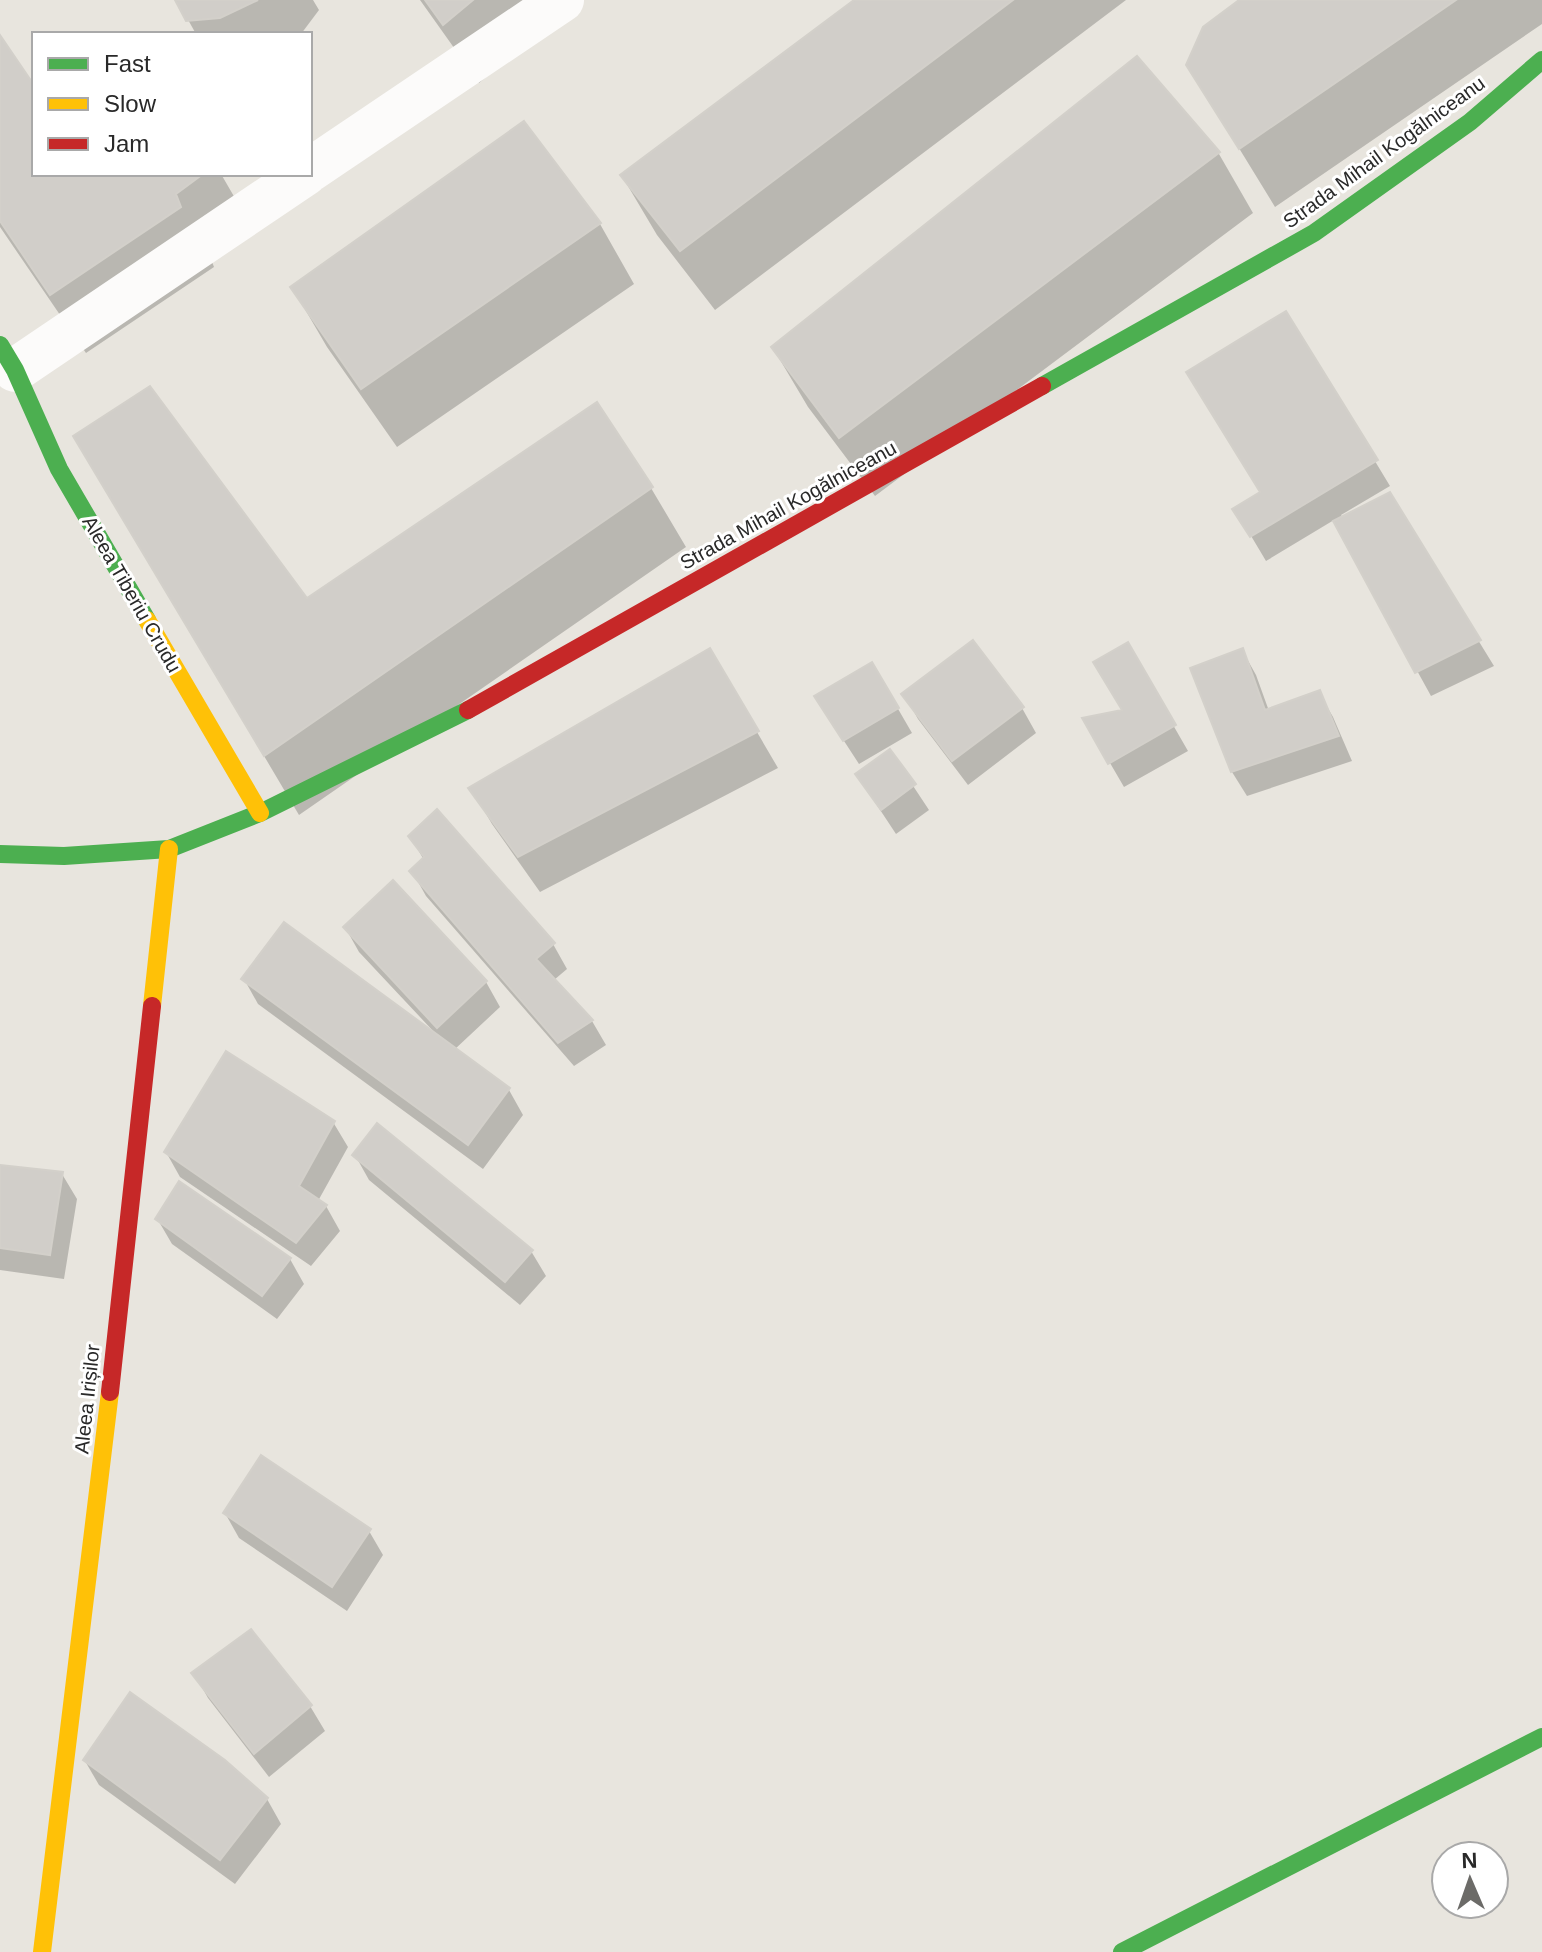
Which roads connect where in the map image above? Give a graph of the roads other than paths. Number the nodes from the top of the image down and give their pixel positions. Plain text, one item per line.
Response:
1 (562, 0) edge
2 (1542, 60) edge
3 (312, 169) edge
4 (302, 176) edge
5 (8, 358) edge
6 (260, 813) junction
7 (169, 849) junction
8 (0, 854) edge
9 (1542, 1737) edge
10 (42, 1952) edge
11 (1122, 1952) edge

1 - 3 street
2 - 6 street, Strada Mihail Kogălniceanu
4 - 5 street, Aleea Tiberiu Crudu
5 - 6 street, Aleea Tiberiu Crudu
6 - 7 street, Strada Mihail Kogălniceanu
7 - 8 street, Strada Mihail Kogălniceanu
7 - 10 street, Aleea Irișilor
9 - 11 street

